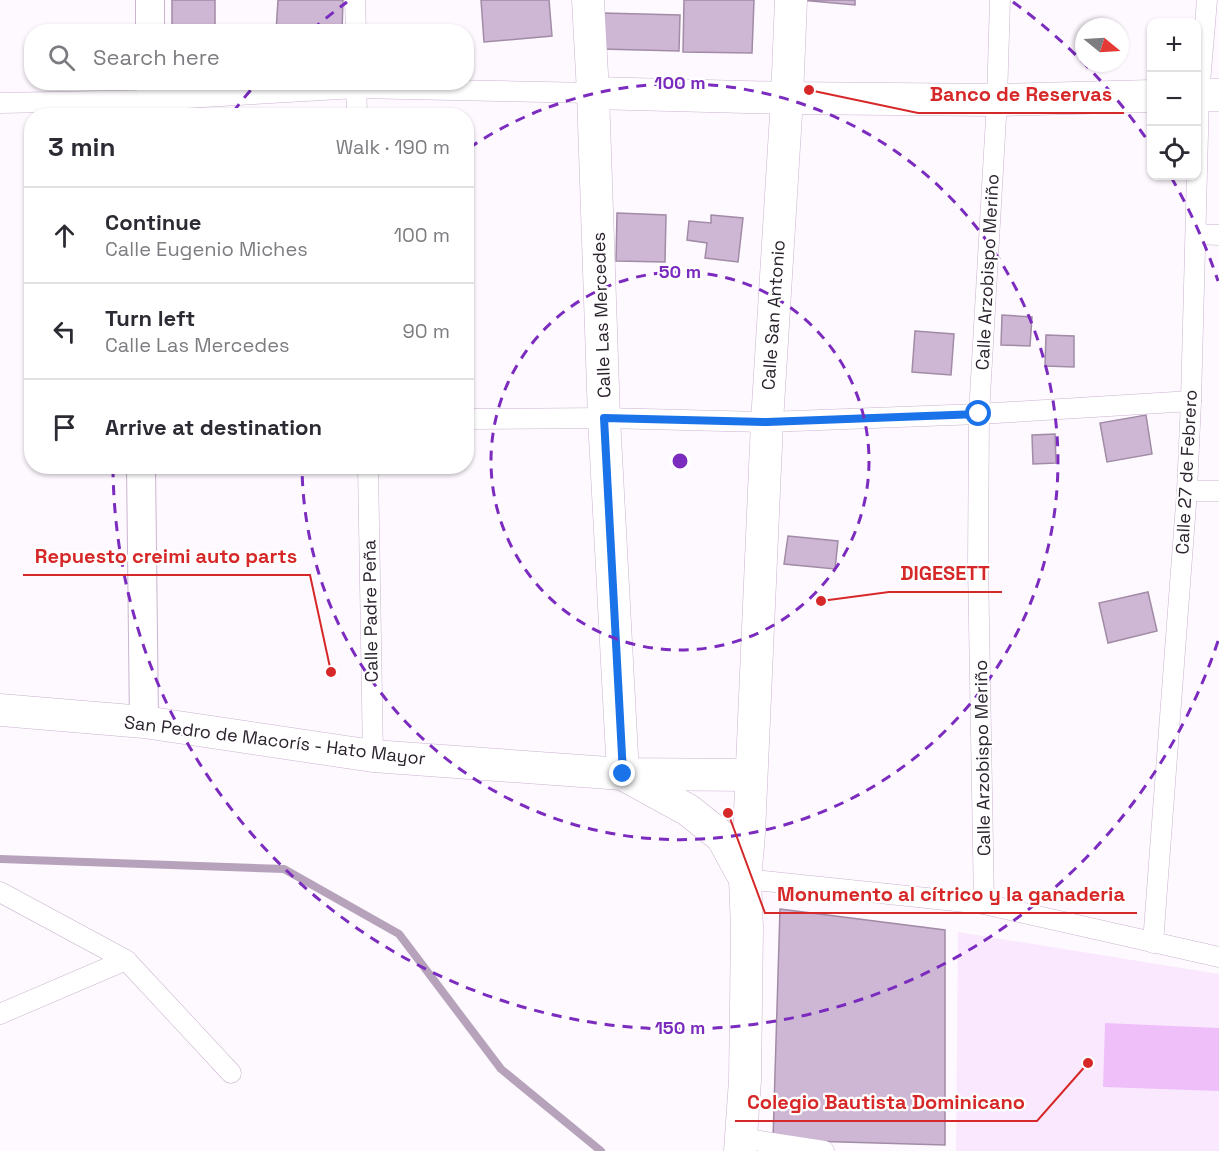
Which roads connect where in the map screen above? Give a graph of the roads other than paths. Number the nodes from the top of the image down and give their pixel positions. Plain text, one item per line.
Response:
1 (150, 0) edge
2 (355, 0) edge
3 (588, 0) edge
4 (791, 0) edge
5 (1000, 0) edge
6 (1207, 0) edge
7 (150, 24) edge
8 (356, 24) edge
9 (474, 89) edge
10 (283, 90) edge
11 (356, 90) edge
12 (593, 93) junction
13 (1205, 95) edge
14 (1147, 96) edge
15 (787, 98) junction
16 (151, 99) edge
17 (997, 100) junction
18 (0, 103) edge
19 (357, 108) edge
20 (1196, 234) junction
21 (1219, 235) edge
22 (1191, 401) junction
23 (979, 414) junction
24 (604, 418) junction
25 (474, 419) edge
26 (767, 422) junction
27 (141, 474) edge
28 (368, 474) edge
29 (1187, 490) junction
30 (1219, 491) edge
31 (0, 710) edge
32 (144, 722) junction
33 (373, 756) junction
34 (623, 774) junction
35 (751, 775) junction
36 (745, 879) junction
37 (0, 892) edge
38 (984, 904) junction
39 (1154, 944) junction
40 (1219, 957) edge
41 (126, 960) junction
42 (0, 1014) edge
43 (231, 1073) dead end
44 (741, 1144) edge
45 (824, 1151) edge

1 - 7 street
2 - 8 street
3 - 12 main road, Calle Las Mercedes
4 - 15 main road, Calle San Antonio
5 - 17 street, Calle Arzobispo Meriño
6 - 13 street, Calle 27 de Febrero
9 - 12 street
10 - 16 street
11 - 19 street
12 - 15 main road
12 - 24 main road, Calle Las Mercedes
13 - 20 street, Calle 27 de Febrero
14 - 17 main road
15 - 17 main road
15 - 26 main road, Calle San Antonio
16 - 18 street
17 - 23 street, Calle Arzobispo Meriño
20 - 21 street
20 - 22 street, Calle 27 de Febrero
22 - 23 street
22 - 29 street, Calle 27 de Febrero
23 - 26 street
23 - 38 street, Calle Arzobispo Meriño
24 - 25 street
24 - 26 street
24 - 34 main road, Calle Las Mercedes
26 - 35 main road, Calle San Antonio
27 - 32 street
28 - 33 street, Calle Padre Peña
29 - 30 street
29 - 39 street, Calle 27 de Febrero
31 - 32 main road, San Pedro de Macorís - Hato Mayor
32 - 33 main road, San Pedro de Macorís - Hato Mayor
33 - 34 main road, San Pedro de Macorís - Hato Mayor
34 - 35 main road, San Pedro de Macorís - Hato Mayor
34 - 36 main road, San Pedro de Macorís - Hato Mayor
35 - 36 main road, Calle San Antonio
36 - 38 street
36 - 44 main road, Calle San Antonio
37 - 41 street
38 - 39 street
39 - 40 street
41 - 42 street
41 - 43 street
44 - 45 street

